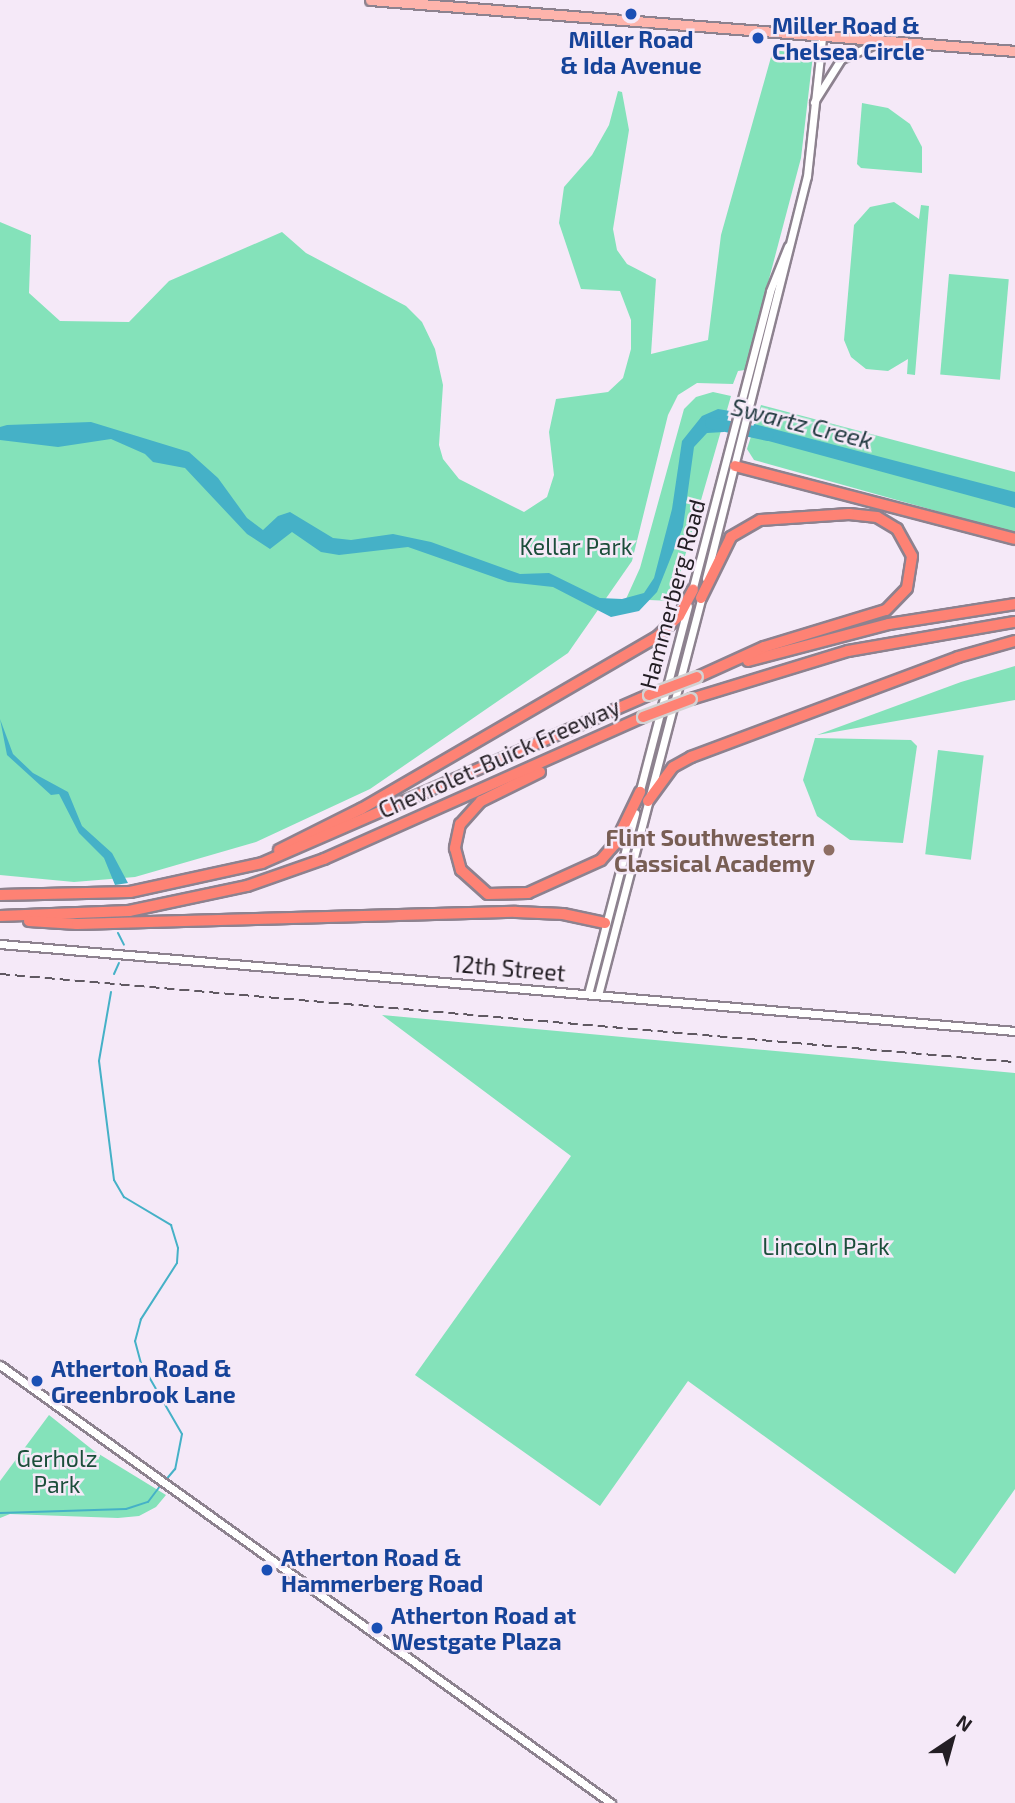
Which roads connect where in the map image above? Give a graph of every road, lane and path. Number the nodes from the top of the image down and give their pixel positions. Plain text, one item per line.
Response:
1 (370, 0) edge
2 (822, 37) junction
3 (882, 41) junction
4 (1015, 51) edge
5 (814, 102) junction
6 (789, 246) junction
7 (735, 466) junction
8 (723, 473) junction
9 (1015, 539) edge
10 (697, 594) junction
11 (1015, 604) edge
12 (1015, 622) edge
13 (1015, 641) edge
14 (699, 677) junction
15 (588, 743) junction
16 (640, 792) junction
17 (648, 801) junction
18 (244, 869) junction
19 (0, 895) edge
20 (618, 916) junction
21 (5, 917) edge
22 (605, 923) junction
23 (0, 944) edge
24 (588, 995) junction
25 (598, 995) junction
26 (1015, 1031) edge
27 (0, 1365) edge
28 (611, 1803) edge

1 - 2 main road
2 - 3 main road
2 - 5 street, Hammerberg Road
3 - 4 main road
3 - 5 street
5 - 6 street, Hammerberg Road
6 - 7 street, Hammerberg Road
6 - 8 street, Hammerberg Road
7 - 8 street
7 - 9 highway
7 - 10 street, Hammerberg Road
8 - 10 street, Hammerberg Road
10 - 14 highway
10 - 16 street, Hammerberg Road
10 - 17 street, Hammerberg Road
10 - 18 highway
11 - 14 highway, Chevrolet-Buick Freeway
12 - 15 highway, Chevrolet-Buick Freeway, bridge
13 - 17 highway
14 - 18 highway, Chevrolet-Buick Freeway, bridge
15 - 16 highway
15 - 21 highway, Chevrolet-Buick Freeway
16 - 22 street, Hammerberg Road
17 - 20 street, Hammerberg Road
18 - 19 highway, Chevrolet-Buick Freeway
20 - 22 street
20 - 25 street, Hammerberg Road
21 - 22 highway
22 - 24 street, Hammerberg Road
23 - 24 street, 12th Street
24 - 25 street, 12th Street
25 - 26 street, 12th Street
27 - 28 street

